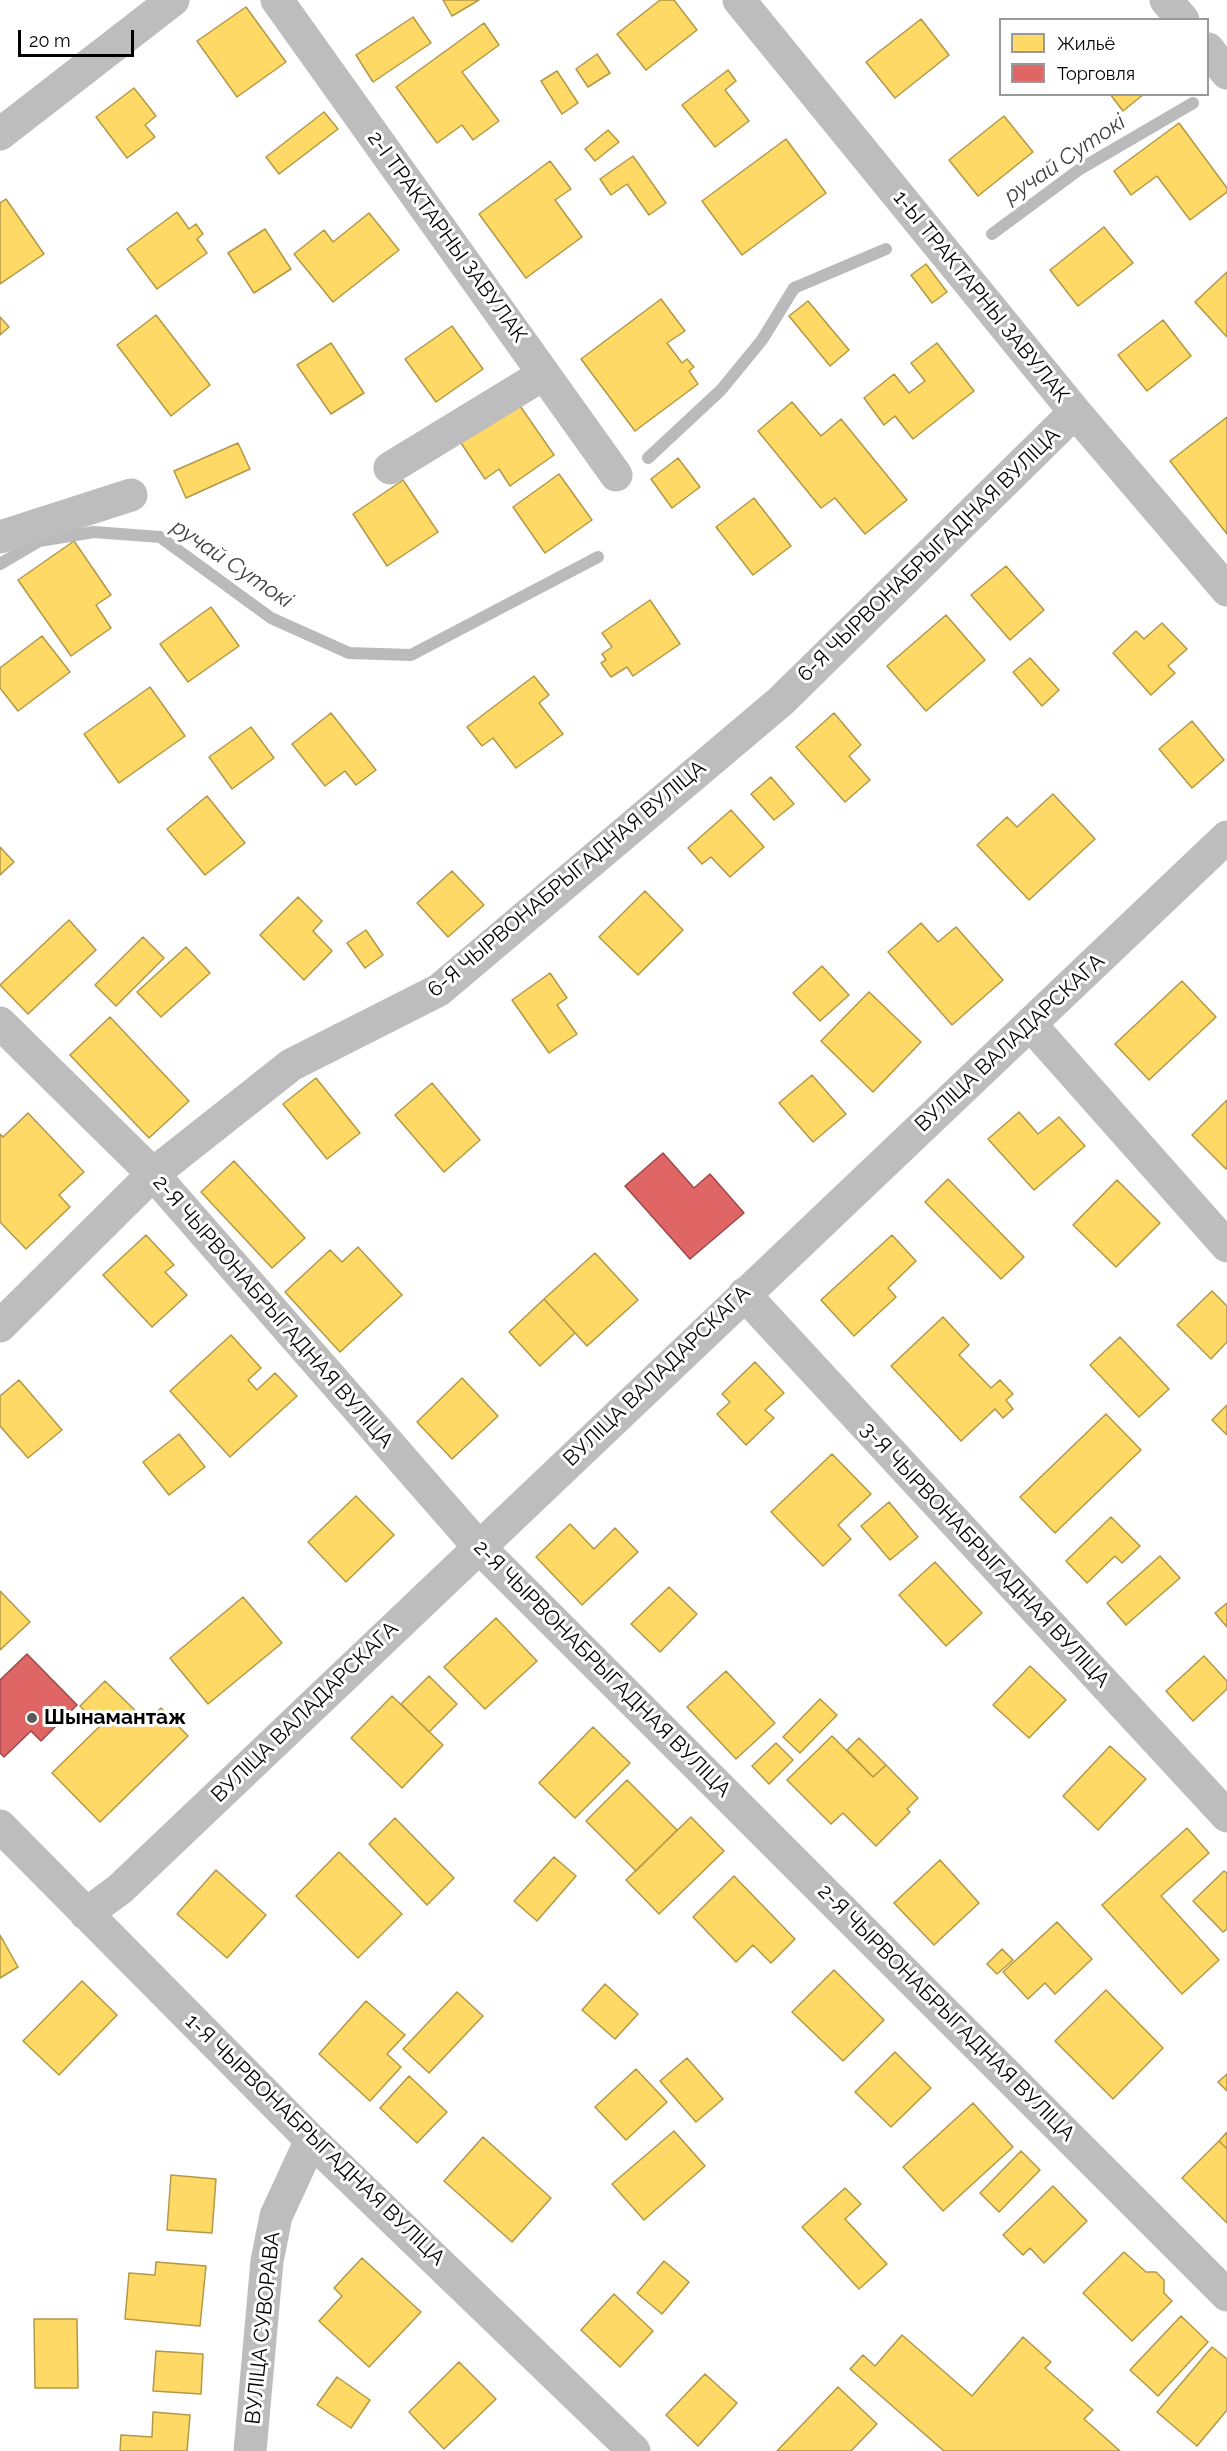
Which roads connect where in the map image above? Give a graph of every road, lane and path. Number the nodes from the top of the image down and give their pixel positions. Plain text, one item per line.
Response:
1 (173, 0) edge
2 (277, 0) edge
3 (739, 0) edge
4 (1166, 0) edge
5 (1181, 18) edge
6 (1209, 50) edge
7 (1227, 73) edge
8 (0, 134) edge
9 (544, 374) junction
10 (1075, 412) junction
11 (390, 468) dead end
12 (616, 475) dead end
13 (131, 495) dead end
14 (0, 537) edge
15 (1227, 590) edge
16 (1227, 837) edge
17 (0, 1023) edge
18 (1030, 1024) junction
19 (153, 1174) junction
20 (1227, 1246) edge
21 (744, 1294) junction
22 (0, 1326) edge
23 (478, 1546) junction
24 (1227, 1816) edge
25 (0, 1826) edge
26 (86, 1914) junction
27 (311, 2140) junction
28 (1227, 2295) edge
29 (250, 2451) edge
30 (634, 2451) edge

1 - 8 street
2 - 9 street, 2-І ТРАКТАРНЫ ЗАВУЛАК
3 - 10 street, 1-Ы ТРАКТАРНЫ ЗАВУЛАК
4 - 5 street
6 - 7 street
9 - 11 street
9 - 12 street, 2-І ТРАКТАРНЫ ЗАВУЛАК
10 - 15 street, 1-Ы ТРАКТАРНЫ ЗАВУЛАК
10 - 19 street, 6-Я ЧЫРВОНАБРЫГАДНАЯ ВУЛІЦА
13 - 14 street
16 - 18 street, ВУЛІЦА ВАЛАДАРСКАГА
17 - 19 street, 2-Я ЧЫРВОНАБРЫГАДНАЯ ВУЛІЦА
18 - 20 street
18 - 21 street, ВУЛІЦА ВАЛАДАРСКАГА
19 - 22 street, 6-Я ЧЫРВОНАБРЫГАДНАЯ ВУЛІЦА
19 - 23 street, 2-Я ЧЫРВОНАБРЫГАДНАЯ ВУЛІЦА
21 - 23 street, ВУЛІЦА ВАЛАДАРСКАГА
21 - 24 street, 3-Я ЧЫРВОНАБРЫГАДНАЯ ВУЛІЦА
23 - 26 street, ВУЛІЦА ВАЛАДАРСКАГА
23 - 28 street, 2-Я ЧЫРВОНАБРЫГАДНАЯ ВУЛІЦА
25 - 26 street, 1-Я ЧЫРВОНАБРЫГАДНАЯ ВУЛІЦА
26 - 27 street, 1-Я ЧЫРВОНАБРЫГАДНАЯ ВУЛІЦА
27 - 29 street, ВУЛІЦА СУВОРАВА
27 - 30 street, 1-Я ЧЫРВОНАБРЫГАДНАЯ ВУЛІЦА

